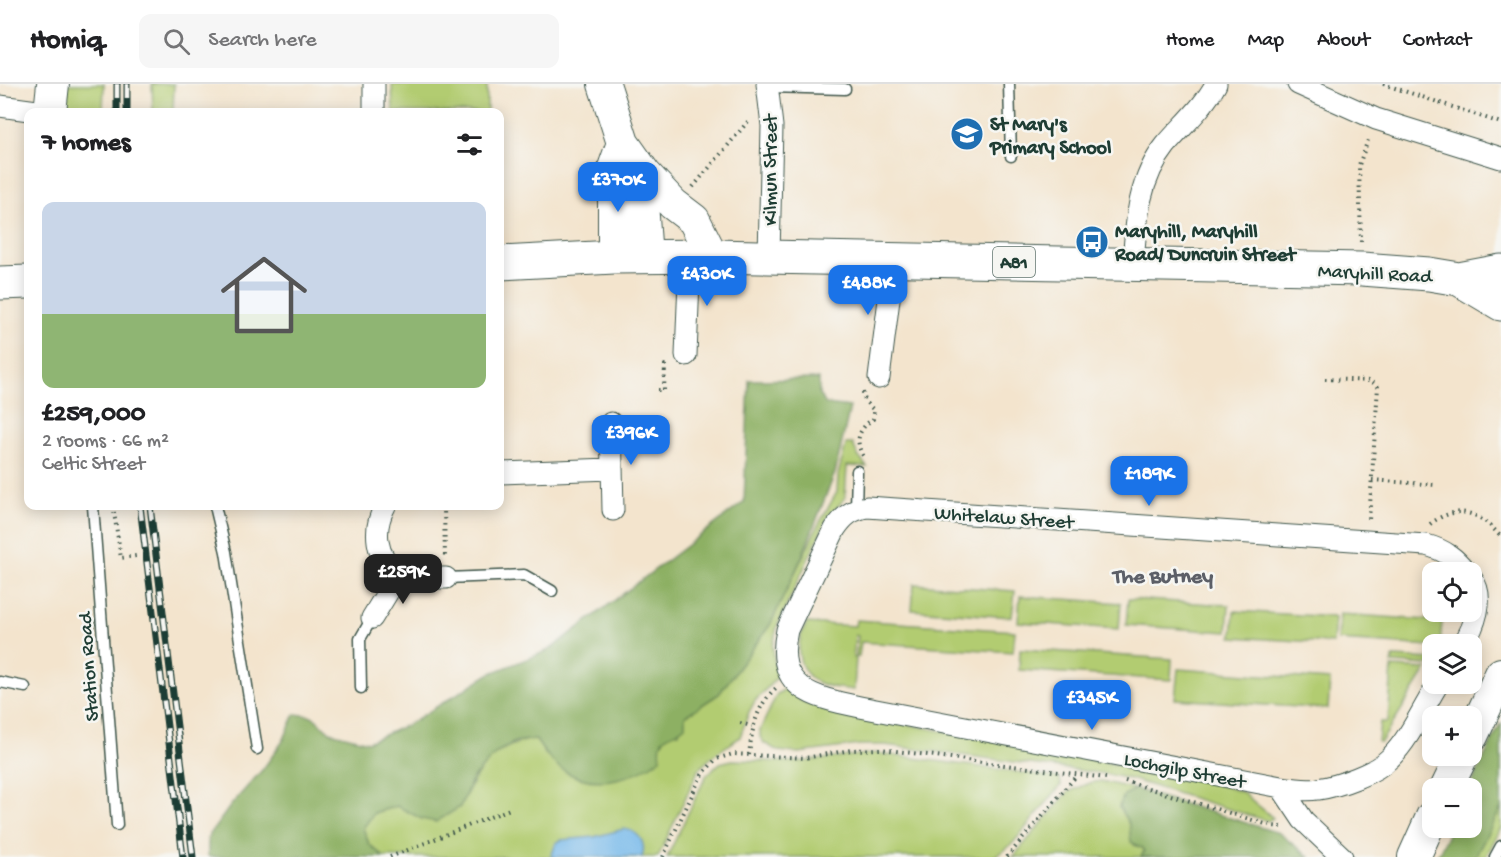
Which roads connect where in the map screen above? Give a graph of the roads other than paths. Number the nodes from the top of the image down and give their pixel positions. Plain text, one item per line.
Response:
1 (53, 84) edge
2 (374, 84) edge
3 (604, 84) edge
4 (1009, 84) edge
5 (1216, 84) edge
6 (1298, 84) edge
7 (767, 89) edge
8 (844, 89) dead end
9 (0, 106) edge
10 (50, 108) edge
11 (374, 108) edge
12 (24, 109) edge
13 (623, 143) junction
14 (1011, 156) dead end
15 (1501, 158) edge
16 (645, 174) junction
17 (646, 256) junction
18 (701, 256) junction
19 (769, 256) junction
20 (614, 258) junction
21 (894, 260) junction
22 (504, 263) edge
23 (1132, 264) junction
24 (1501, 271) edge
25 (1459, 279) junction
26 (24, 282) edge
27 (0, 283) edge
28 (1501, 304) edge
29 (686, 355) dead end
30 (872, 380) road end
31 (611, 423) dead end
32 (611, 469) junction
33 (857, 471) dead end
34 (504, 473) edge
35 (863, 508) junction
36 (93, 510) edge
37 (216, 510) edge
38 (380, 510) edge
39 (613, 510) dead end
40 (1458, 562) edge
41 (400, 572) junction
42 (446, 578) joint
43 (552, 591) dead end
44 (372, 618) joint
45 (1501, 674) edge
46 (0, 682) edge
47 (25, 687) dead end
48 (361, 688) dead end
49 (1432, 694) edge
50 (1482, 715) edge
51 (257, 749) dead end
52 (1281, 787) junction
53 (117, 825) dead end
54 (1423, 838) edge
55 (1501, 846) edge
56 (1342, 857) edge
57 (1414, 857) edge
58 (1495, 857) edge

1 - 10 street
2 - 11 street
3 - 13 street
4 - 14 lane
5 - 23 street
6 - 15 street
7 - 8 lane
7 - 19 street, Kilmun Street
9 - 12 street
13 - 16 street
13 - 20 street
16 - 17 street
16 - 18 street
17 - 18 main road, Maryhill Road / A81
17 - 20 main road, Maryhill Road / A81
18 - 19 main road, Maryhill Road / A81
18 - 29 street
19 - 21 main road, Maryhill Road / A81
20 - 22 main road, Maryhill Road / A81
21 - 23 main road, Maryhill Road / A81
21 - 30 street
23 - 25 main road, Maryhill Road / A81
24 - 25 main road, Maryhill Road / A81
25 - 28 main road, Maryhill Road / A81
26 - 27 main road
31 - 32 street
32 - 34 street
32 - 39 street
33 - 35 lane
35 - 40 street, Whitelaw Street
35 - 52 street, Lochgilp Street
36 - 53 lane, Station Road
37 - 51 lane
38 - 41 street
41 - 42 street
41 - 44 street
42 - 43 lane
44 - 48 lane
45 - 50 street
46 - 47 lane
49 - 52 street, Lochgilp Street
52 - 56 street
54 - 57 street
55 - 58 lane

